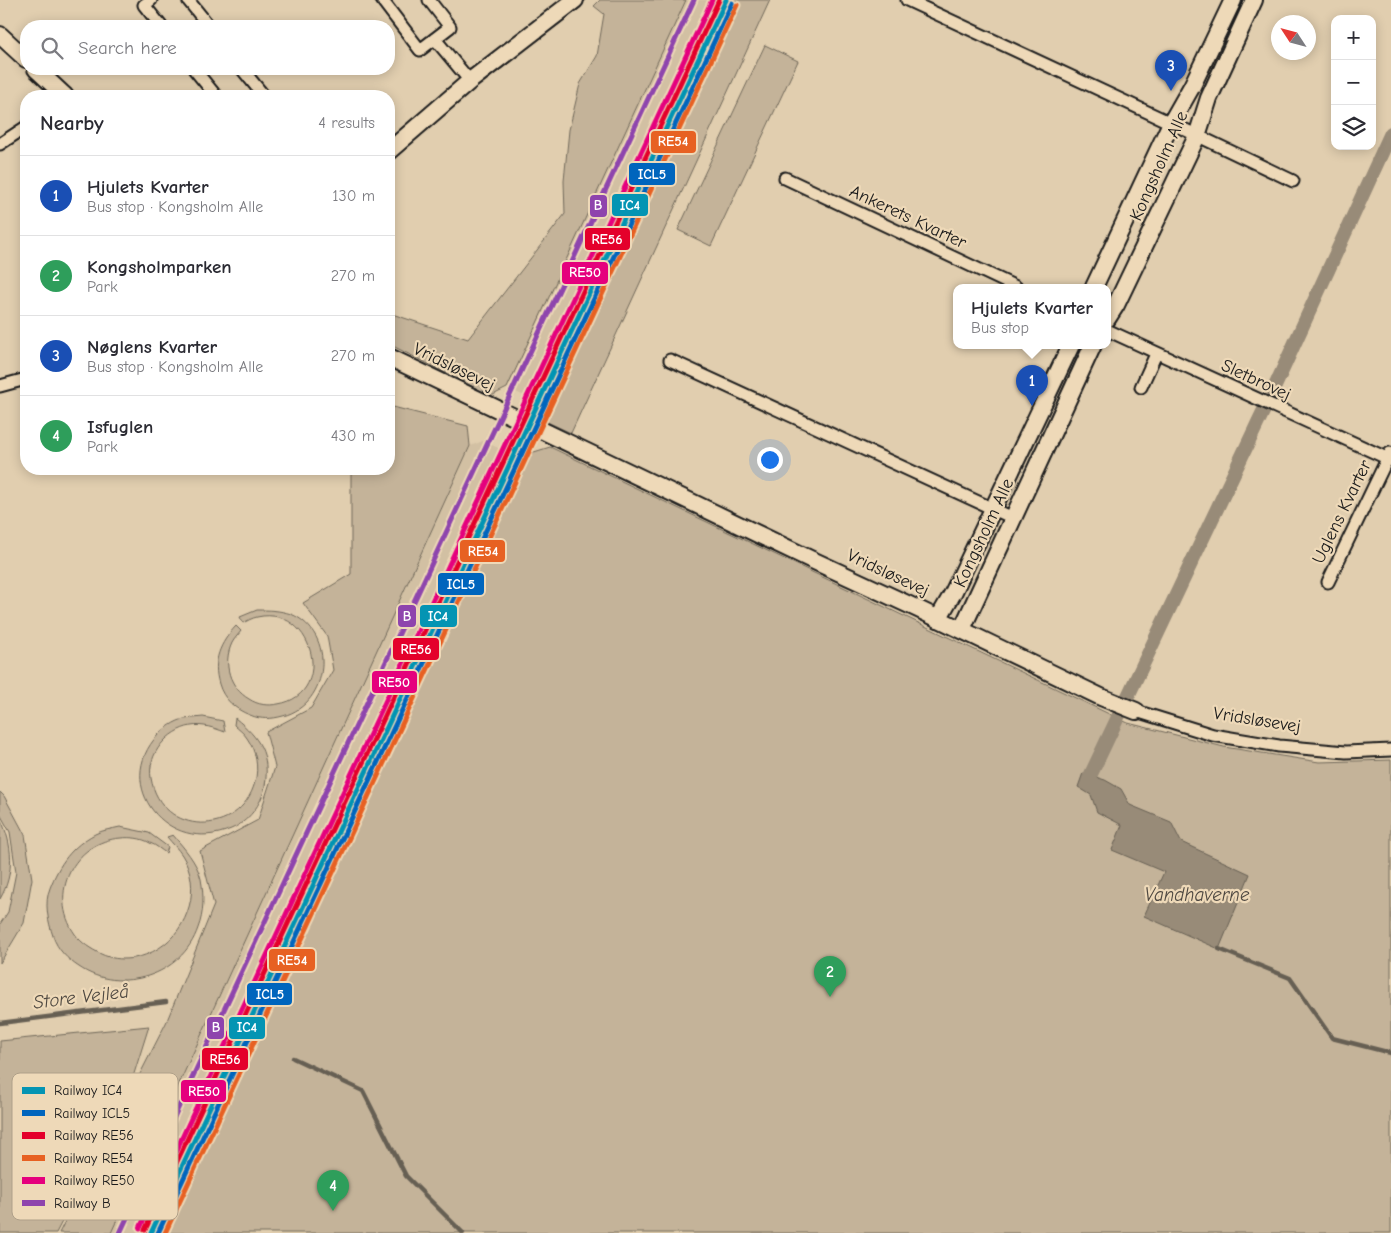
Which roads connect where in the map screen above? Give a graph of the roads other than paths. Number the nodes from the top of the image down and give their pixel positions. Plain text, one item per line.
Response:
1 (151, 0) edge
2 (188, 0) edge
3 (382, 0) edge
4 (429, 0) edge
5 (575, 0) edge
6 (907, 0) edge
7 (1233, 0) edge
8 (1254, 0) edge
9 (156, 20) edge
10 (204, 20) edge
11 (0, 35) edge
12 (435, 39) junction
13 (20, 53) edge
14 (43, 75) edge
15 (199, 75) edge
16 (247, 75) edge
17 (470, 81) junction
18 (59, 90) edge
19 (211, 90) edge
20 (259, 90) edge
21 (1171, 123) junction
22 (20, 131) edge
23 (1197, 136) junction
24 (0, 144) edge
25 (395, 146) edge
26 (785, 178) dead end
27 (1293, 181) dead end
28 (1010, 284) edge
29 (1095, 284) edge
30 (1111, 313) edge
31 (1111, 332) edge
32 (1069, 349) edge
33 (1091, 349) edge
34 (1156, 354) junction
35 (670, 360) dead end
36 (395, 361) edge
37 (20, 381) edge
38 (0, 386) edge
39 (1141, 387) dead end
40 (1390, 456) edge
41 (993, 509) junction
42 (1013, 518) junction
43 (1328, 582) dead end
44 (938, 619) junction
45 (962, 629) junction
46 (1136, 710) joint
47 (1391, 750) edge

1 - 9 street
2 - 10 street
3 - 12 street
4 - 12 street
5 - 17 street
6 - 21 street
7 - 21 street, Kongsholm Alle
8 - 23 street, Kongsholm Alle
11 - 13 street
12 - 17 street
14 - 18 street
15 - 19 street
16 - 20 street
17 - 25 street
21 - 23 street
21 - 29 street, Kongsholm Alle
22 - 24 street
23 - 27 street
23 - 30 street, Kongsholm Alle
26 - 28 street, Ankerets Kvarter
31 - 34 street, Sletbrovej
32 - 41 street, Kongsholm Alle
33 - 42 street, Kongsholm Alle
34 - 39 street
34 - 40 street, Sletbrovej
35 - 41 street
36 - 44 street, Vridsløsevej
37 - 38 street
40 - 43 street, Uglens Kvarter
41 - 42 street
41 - 44 street, Kongsholm Alle
42 - 45 street, Kongsholm Alle
44 - 45 street, Vridsløsevej
45 - 46 street, Vridsløsevej
46 - 47 street, Vridsløsevej

